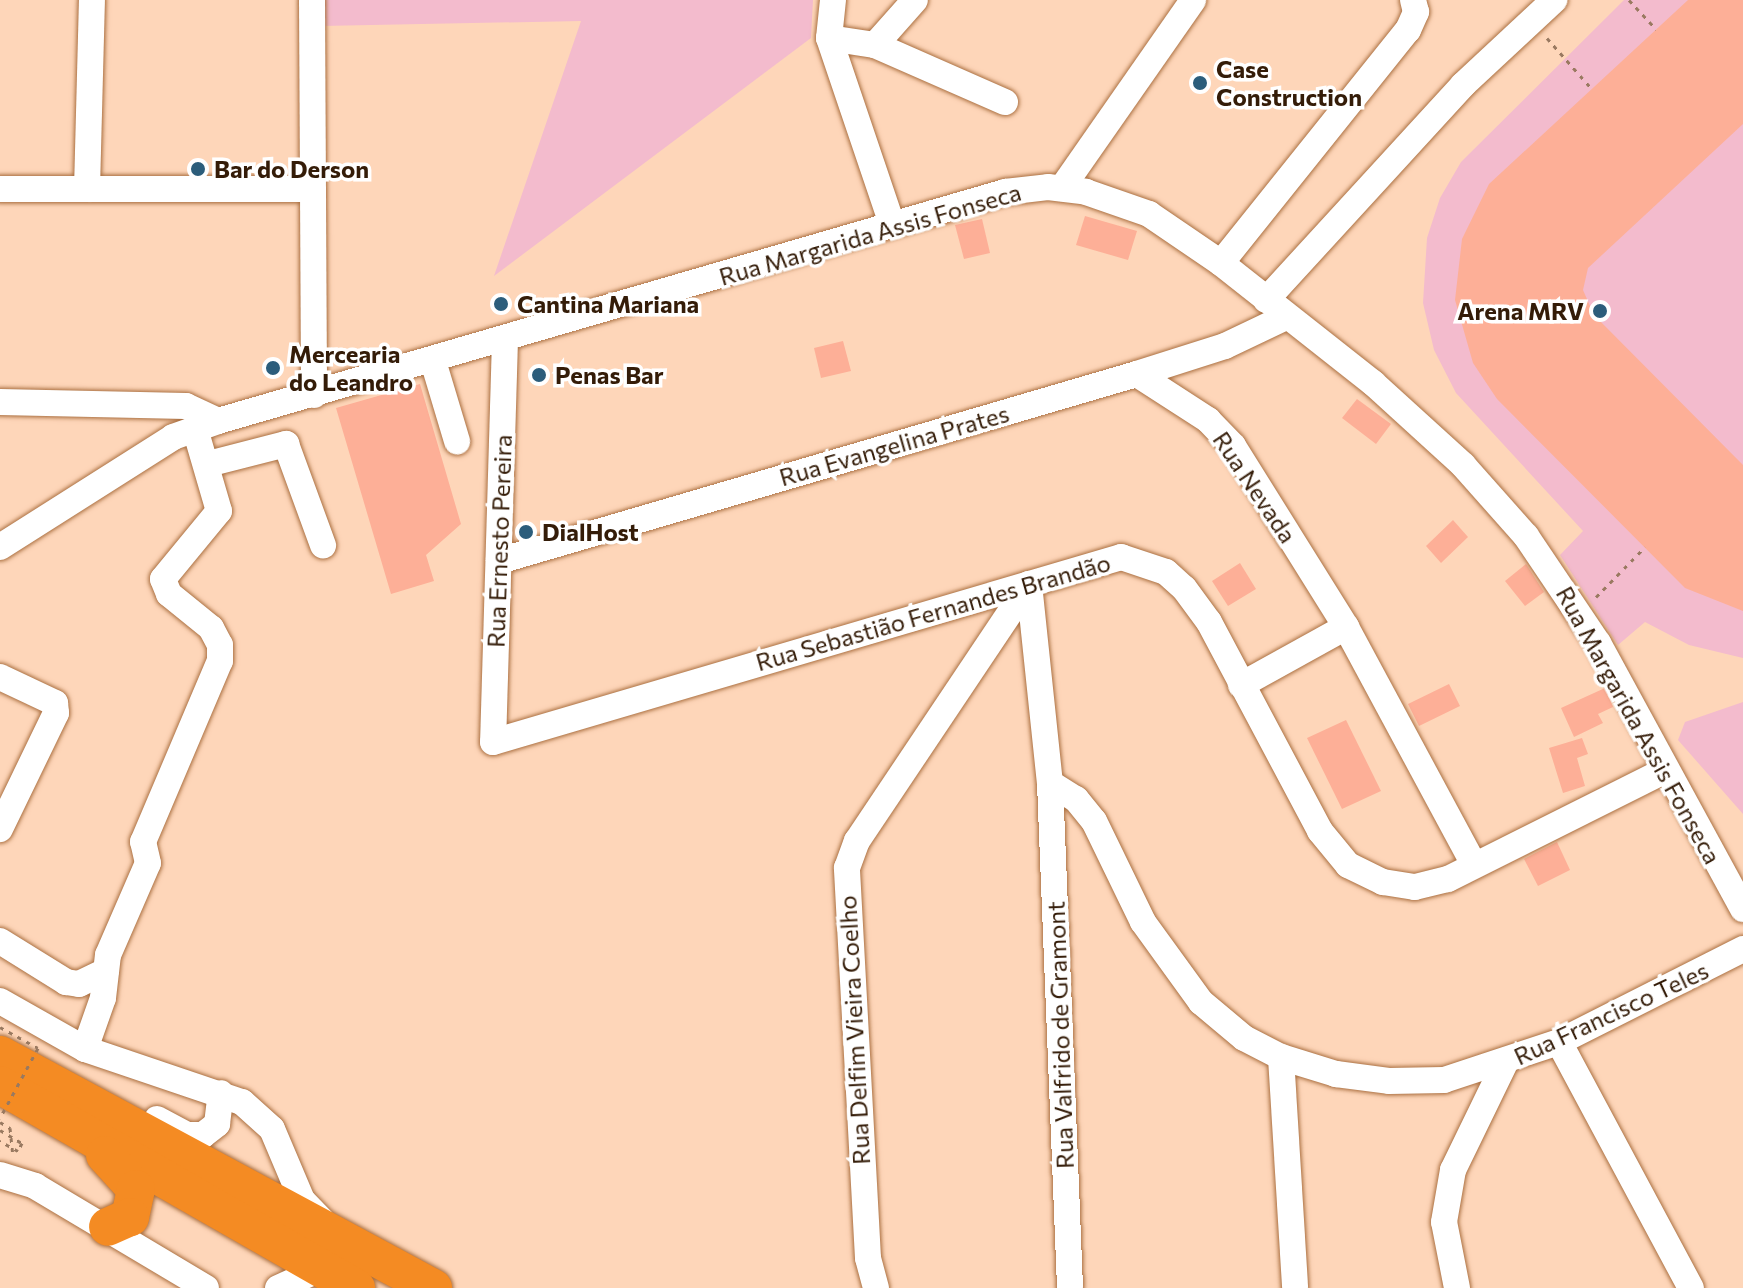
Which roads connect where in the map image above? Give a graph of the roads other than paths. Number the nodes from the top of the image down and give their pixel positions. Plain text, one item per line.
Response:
1 (92, 0) edge
2 (312, 0) edge
3 (833, 0) edge
4 (915, 0) edge
5 (1193, 0) edge
6 (1413, 0) edge
7 (1554, 0) edge
8 (829, 38) junction
9 (875, 45) junction
10 (1005, 102) dead end
11 (1062, 188) junction
12 (0, 189) edge
13 (87, 189) junction
14 (311, 189) junction
15 (892, 224) junction
16 (1221, 263) junction
17 (1276, 309) junction
18 (505, 340) junction
19 (433, 361) junction
20 (1137, 374) junction
21 (314, 395) junction
22 (0, 402) edge
23 (272, 406) junction
24 (207, 425) junction
25 (457, 441) dead end
26 (286, 444) junction
27 (208, 464) junction
28 (323, 545) dead end
29 (0, 547) edge
30 (499, 561) junction
31 (1029, 584) junction
32 (1346, 627) junction
33 (0, 677) edge
34 (1241, 685) junction
35 (493, 742) joint
36 (1664, 771) junction
37 (1050, 783) junction
38 (0, 829) edge
39 (1474, 865) junction
40 (1743, 909) edge
41 (0, 941) edge
42 (1743, 949) edge
43 (106, 971) junction
44 (0, 1001) edge
45 (1559, 1042) junction
46 (85, 1049) junction
47 (1281, 1057) junction
48 (1505, 1063) junction
49 (6, 1068) edge
50 (221, 1093) junction
51 (86, 1135) junction
52 (187, 1135) junction
53 (8, 1176) edge
54 (246, 1186) junction
55 (108, 1227) junction
56 (330, 1230) junction
57 (320, 1269) junction
58 (206, 1288) edge
59 (278, 1288) edge
60 (356, 1288) edge
61 (433, 1288) edge
62 (876, 1288) edge
63 (1070, 1288) edge
64 (1295, 1288) edge
65 (1457, 1288) edge
66 (1691, 1288) edge

1 - 13 street
2 - 14 street
3 - 8 street
4 - 9 street
5 - 11 street
6 - 16 street
7 - 17 street, Rua Evangelina Prates
8 - 9 street
8 - 15 street
9 - 10 street
11 - 15 street, Rua Margarida Assis Fonseca
11 - 16 street, Rua Margarida Assis Fonseca
12 - 13 street
13 - 14 street
14 - 21 street
15 - 18 street, Rua Margarida Assis Fonseca
16 - 17 street, Rua Margarida Assis Fonseca
17 - 20 street, Rua Evangelina Prates
17 - 36 street, Rua Margarida Assis Fonseca
18 - 19 street, Rua Margarida Assis Fonseca
18 - 30 street, Rua Ernesto Pereira
19 - 21 street, Rua Margarida Assis Fonseca
19 - 25 street
20 - 30 street, Rua Evangelina Prates
20 - 32 street, Rua Nevada
21 - 23 street, Rua Margarida Assis Fonseca
22 - 24 street
23 - 24 street, Rua Margarida Assis Fonseca
23 - 26 street
24 - 27 street
24 - 29 street, Rua Margarida Assis Fonseca
26 - 27 street
26 - 28 street
27 - 43 street
30 - 35 street, Rua Ernesto Pereira
31 - 34 street, Rua Sebastião Fernandes Brandão
31 - 35 street, Rua Sebastião Fernandes Brandão
31 - 37 street
31 - 62 street, Rua Delfim Vieira Coelho
32 - 34 street
32 - 39 street, Rua Nevada
33 - 38 street
34 - 39 street, Rua Sebastião Fernandes Brandão
36 - 39 street, Rua Sebastião Fernandes Brandão
36 - 40 street, Rua Margarida Assis Fonseca
37 - 47 street, Rua Francisco Teles
37 - 63 street, Rua Valfrido de Gramont
41 - 43 street
42 - 45 street, Rua Francisco Teles
43 - 46 street
44 - 46 street
45 - 48 street, Rua Francisco Teles
45 - 66 street
46 - 50 street
47 - 48 street, Rua Francisco Teles
47 - 64 street
48 - 65 street
49 - 51 highway
49 - 52 street
49 - 54 highway
50 - 52 street
50 - 56 street
51 - 55 highway
51 - 57 highway
52 - 54 street
53 - 55 street
54 - 56 highway
55 - 58 street
56 - 61 highway
57 - 59 street
57 - 60 highway

